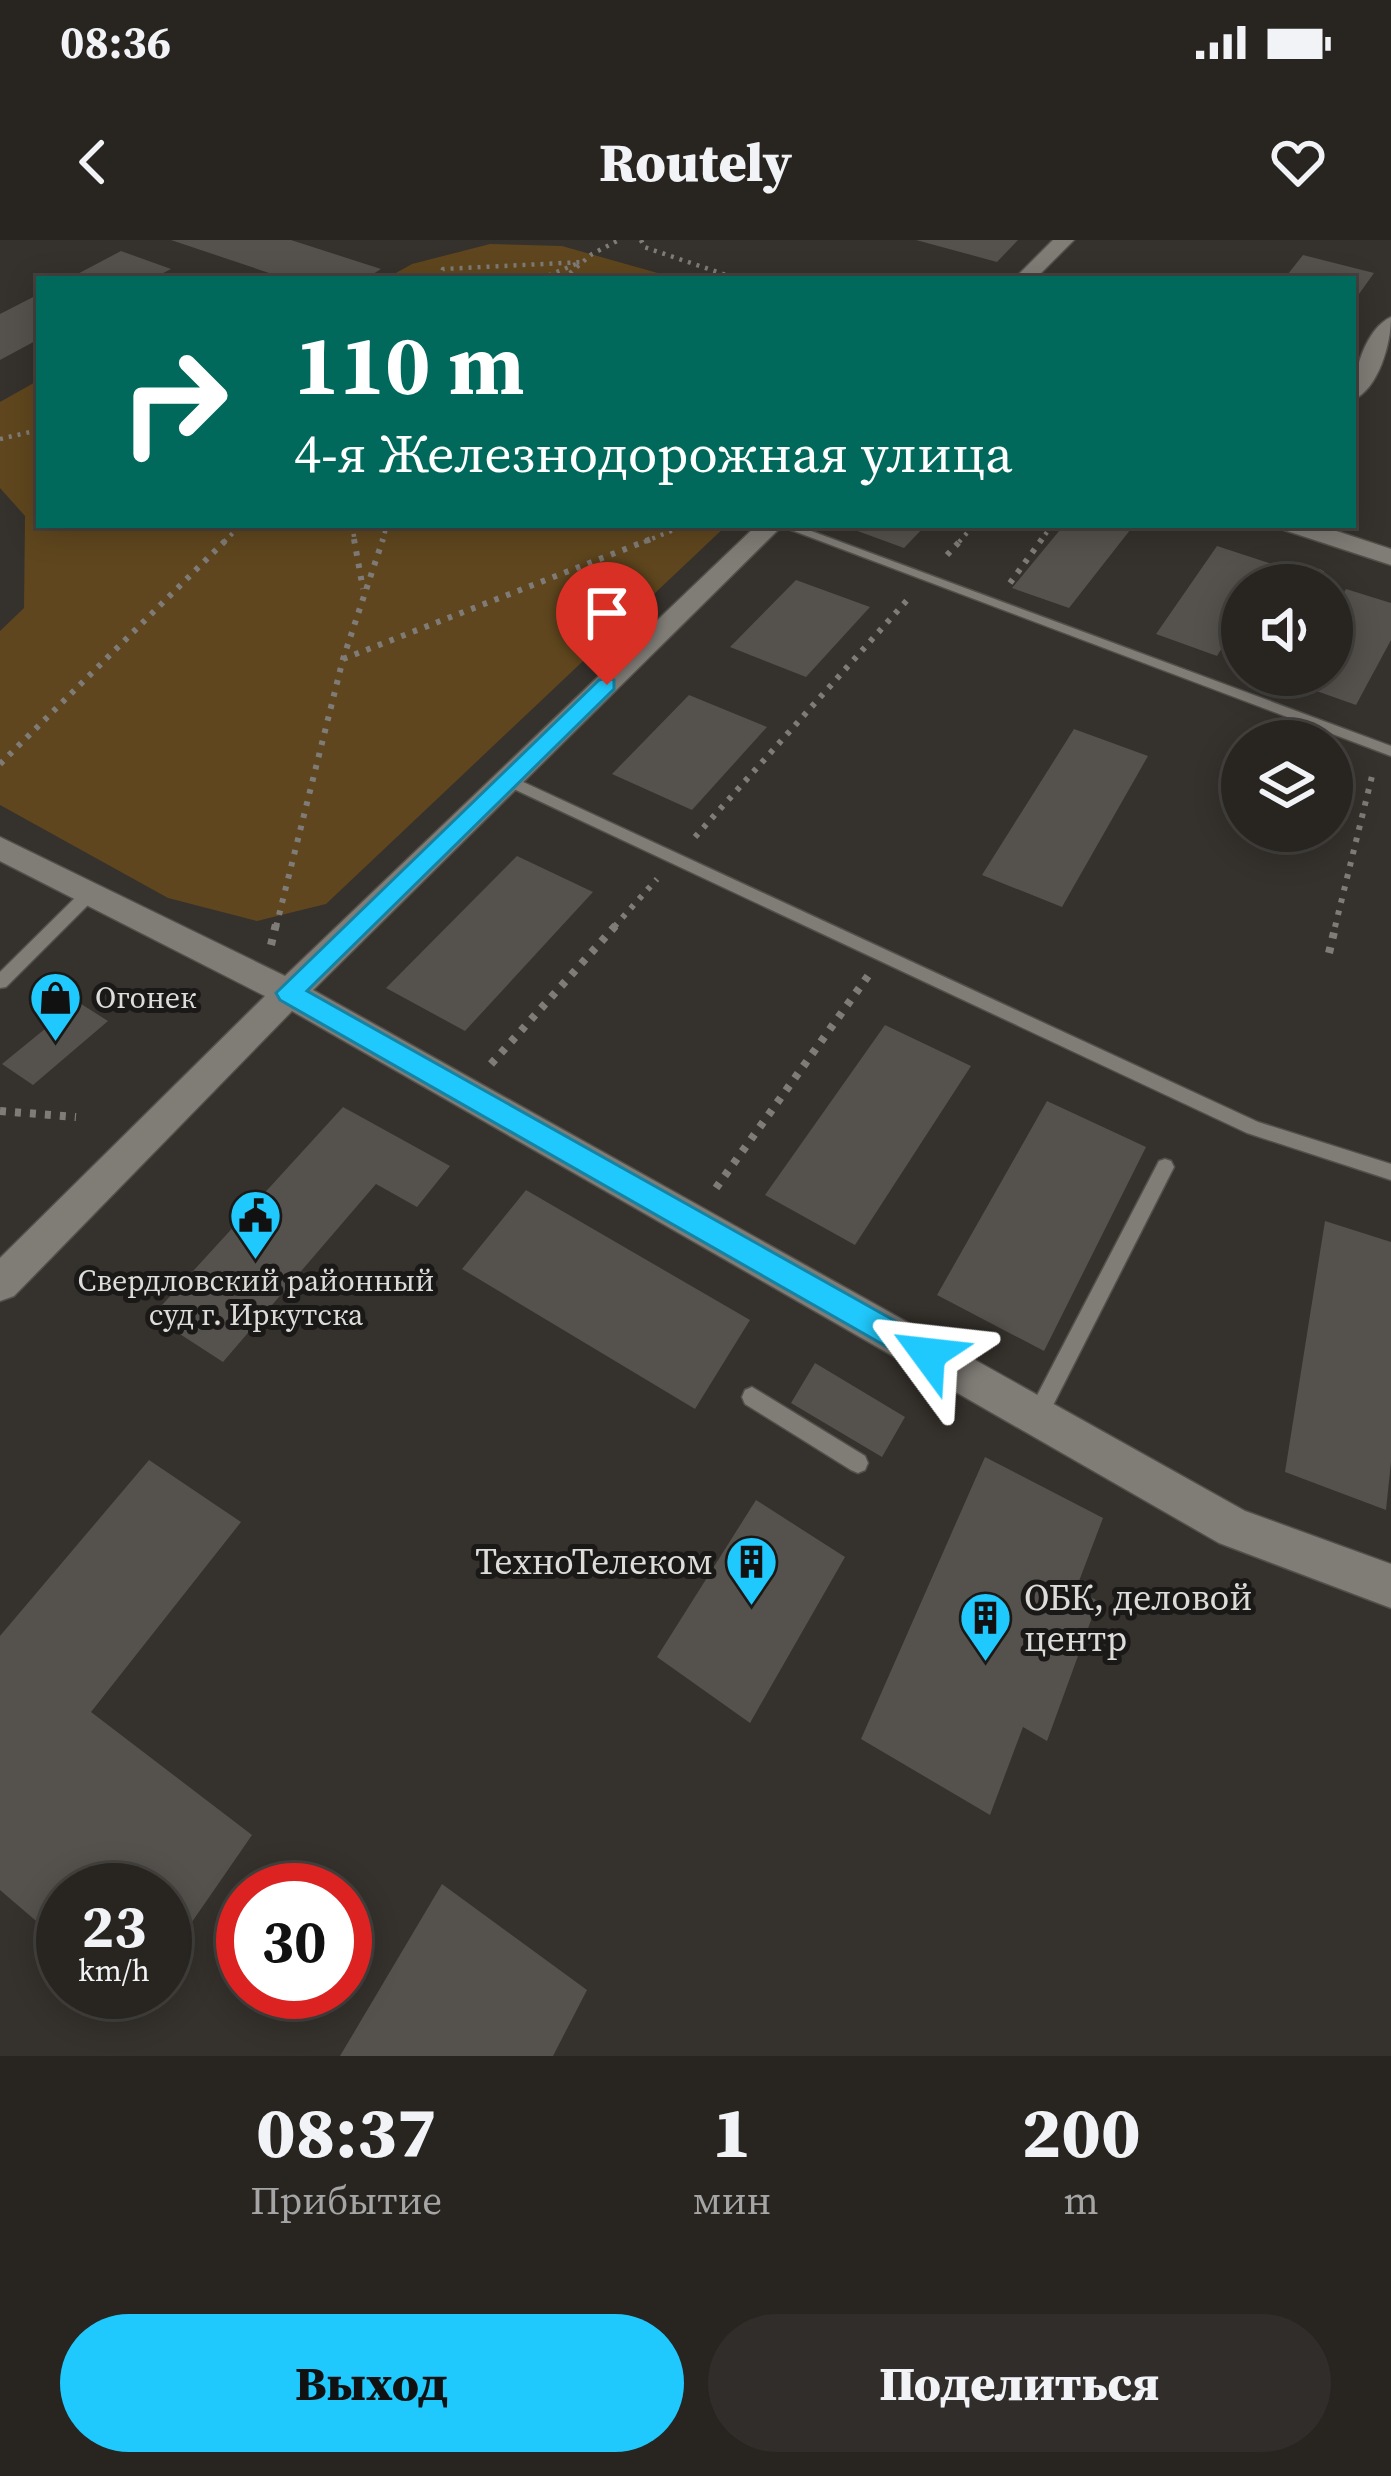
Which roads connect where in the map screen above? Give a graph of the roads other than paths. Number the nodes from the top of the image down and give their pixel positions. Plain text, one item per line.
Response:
1 (1064, 240) edge
2 (1027, 276) edge
3 (1391, 323) edge
4 (1356, 387) edge
5 (768, 528) edge
6 (792, 528) edge
7 (1302, 528) edge
8 (1391, 557) edge
9 (1385, 748) edge
10 (508, 780) junction
11 (0, 848) edge
12 (89, 893) junction
13 (0, 982) edge
14 (289, 993) junction
15 (1165, 1167) dead end
16 (1391, 1172) edge
17 (0, 1284) edge
18 (752, 1397) dead end
19 (1037, 1416) junction
20 (858, 1463) dead end
21 (1391, 1586) edge

1 - 2 street
3 - 4 street
5 - 10 street
6 - 9 lane
7 - 8 street
10 - 14 street
10 - 16 lane
11 - 12 street
12 - 13 lane
12 - 14 street
14 - 17 street
14 - 19 street
15 - 19 lane
18 - 20 lane
19 - 21 street

